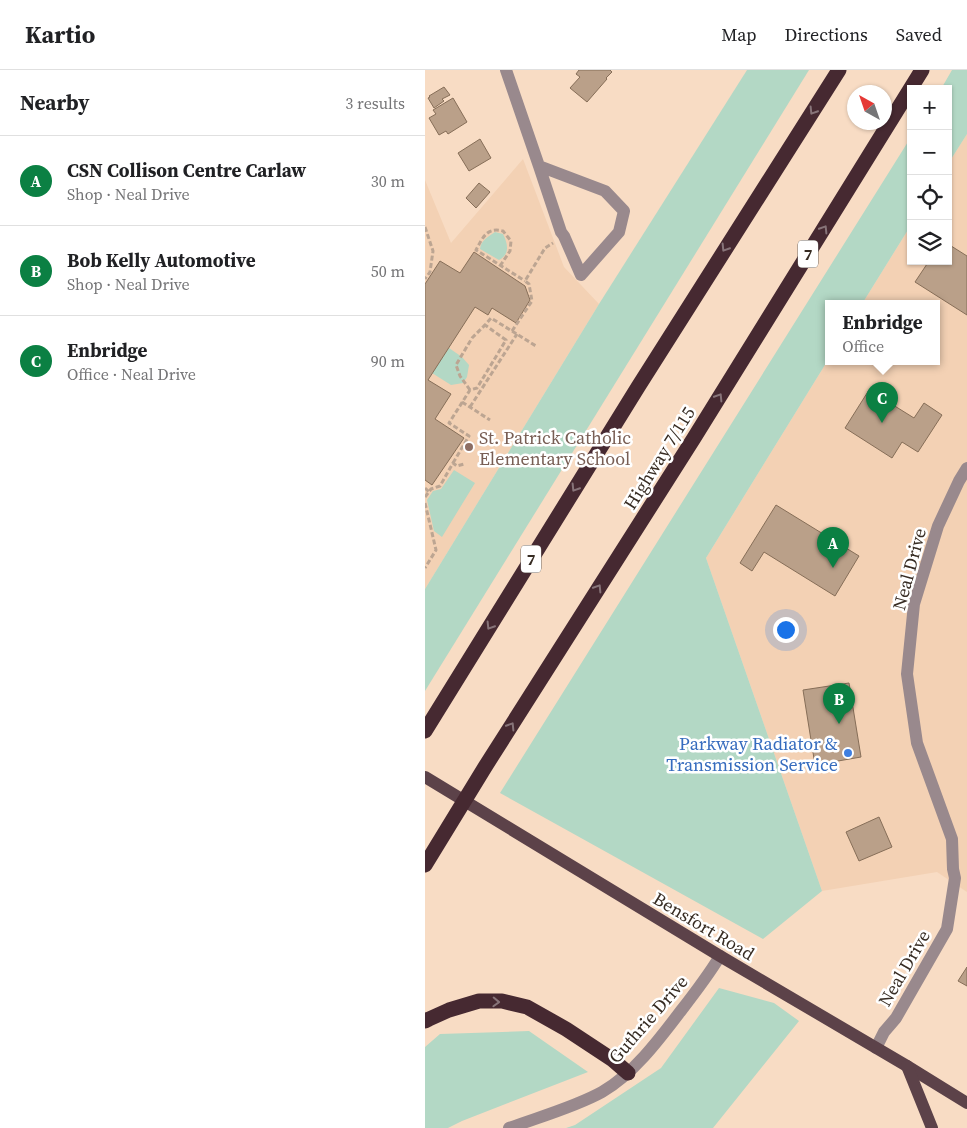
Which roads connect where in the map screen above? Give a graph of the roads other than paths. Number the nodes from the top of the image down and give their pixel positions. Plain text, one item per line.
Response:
1 (506, 70) edge
2 (839, 70) edge
3 (922, 70) edge
4 (539, 166) junction
5 (967, 468) edge
6 (425, 731) edge
7 (425, 777) edge
8 (425, 865) edge
9 (720, 956) junction
10 (425, 1021) edge
11 (877, 1048) junction
12 (907, 1066) junction
13 (628, 1073) junction
14 (967, 1103) edge
15 (509, 1128) edge
16 (932, 1128) edge

1 - 4 street
2 -> 6 highway, 7
8 -> 3 highway, Highway 7/115 / 7
4 - 4 street
5 - 11 street, Neal Drive
7 - 9 main road, Bensfort Road
9 - 11 main road, Bensfort Road
9 - 13 street, Guthrie Drive
10 -> 13 highway
11 - 12 main road, Bensfort Road
12 - 14 main road, Bensfort Road
12 - 16 main road
13 - 15 street, Guthrie Drive

